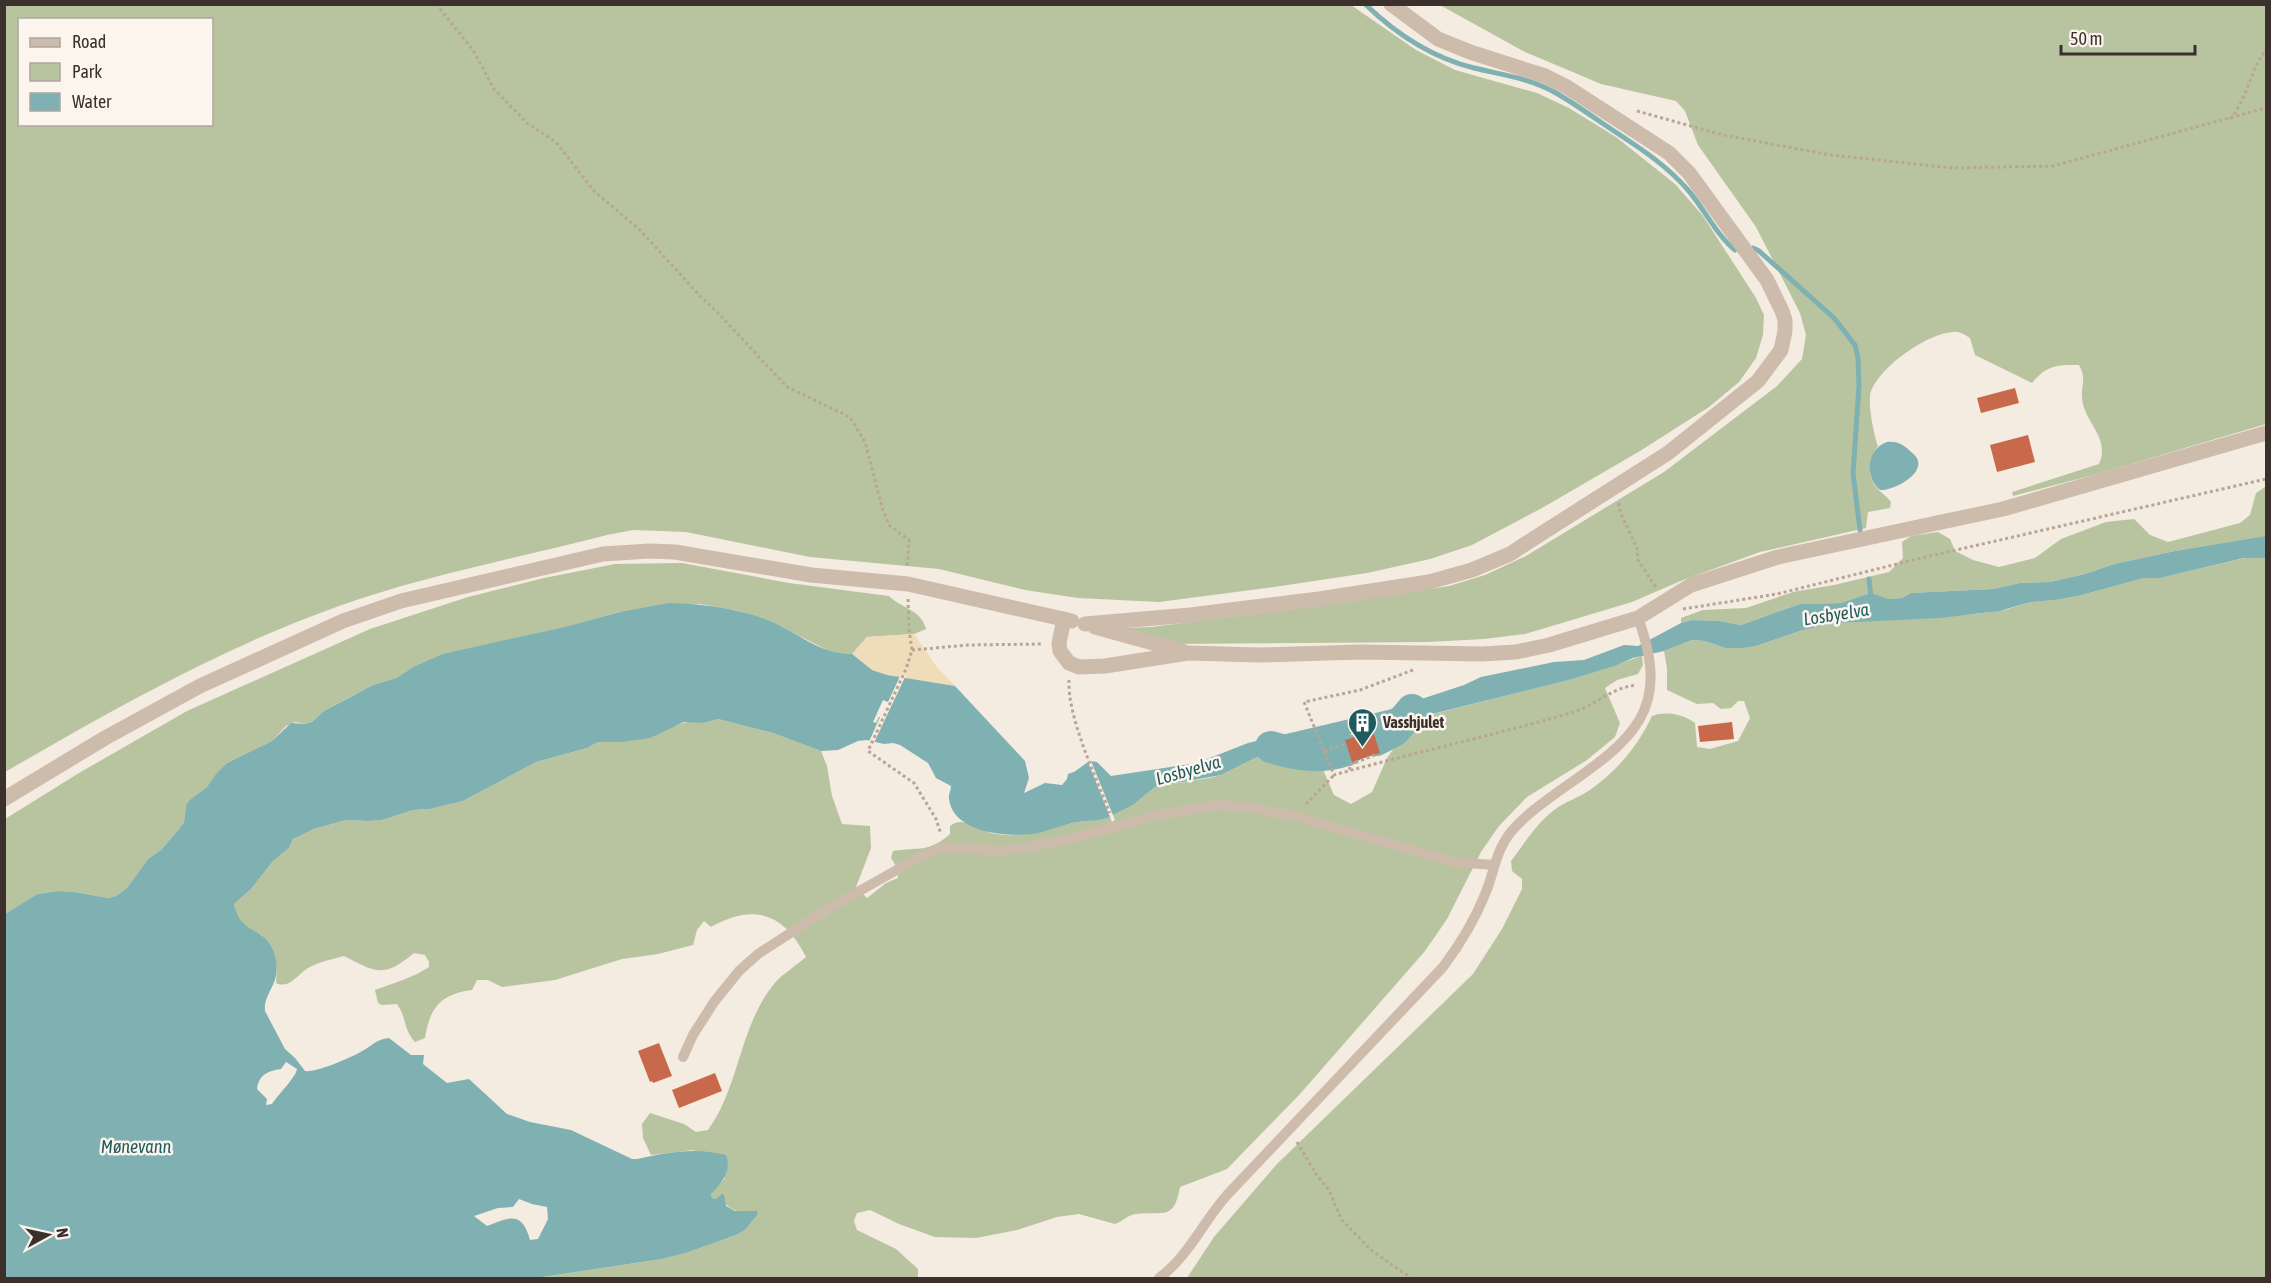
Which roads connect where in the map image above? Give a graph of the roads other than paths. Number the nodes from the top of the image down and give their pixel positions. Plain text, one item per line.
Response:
1 (1391, 4) edge
2 (2266, 433) edge
3 (1638, 618) junction
4 (1064, 619) junction
5 (1085, 624) junction
6 (1188, 653) junction
7 (4, 799) edge
8 (1494, 866) junction
9 (683, 1057) dead end
10 (1159, 1278) edge

1 - 5 street
2 - 3 street
3 - 6 street
3 - 8 lane
4 - 5 street
4 - 6 street
4 - 7 street
5 - 6 street
8 - 9 lane
8 - 10 lane

